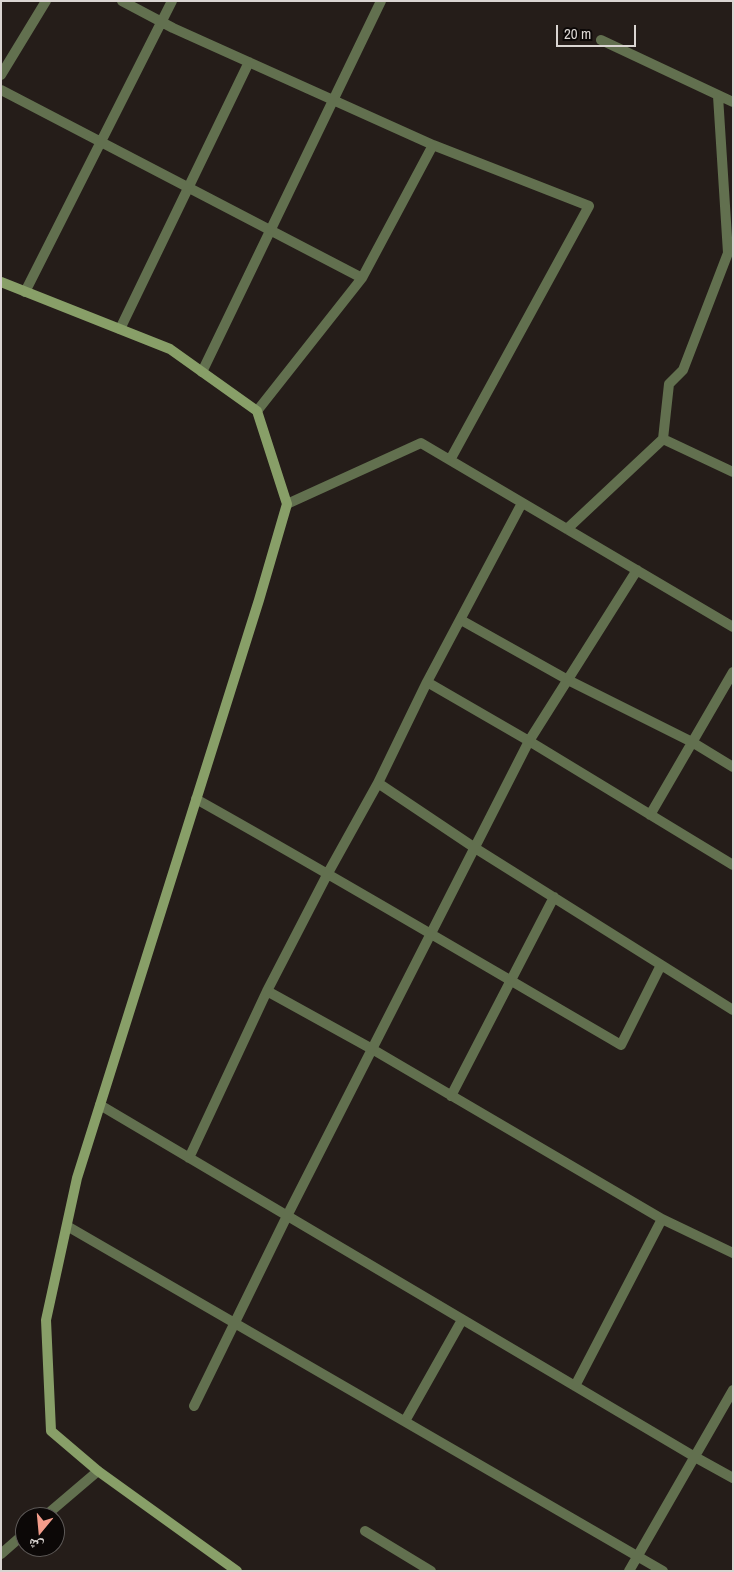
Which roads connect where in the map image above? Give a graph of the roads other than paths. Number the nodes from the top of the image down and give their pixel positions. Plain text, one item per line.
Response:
1 (46, 1) edge
2 (122, 1) edge
3 (172, 1) edge
4 (381, 1) edge
5 (162, 22) junction
6 (601, 40) dead end
7 (249, 62) junction
8 (1, 75) edge
9 (1, 90) edge
10 (718, 96) junction
11 (332, 100) junction
12 (733, 102) edge
13 (100, 142) junction
14 (433, 145) junction
15 (188, 188) junction
16 (270, 230) junction
17 (730, 255) edge
18 (362, 278) junction
19 (1, 282) edge
20 (25, 292) junction
21 (120, 329) junction
22 (202, 372) junction
23 (257, 412) junction
24 (663, 439) junction
25 (450, 460) junction
26 (733, 472) edge
27 (522, 503) junction
28 (287, 504) junction
29 (567, 529) junction
30 (637, 570) junction
31 (461, 620) junction
32 (733, 627) edge
33 (733, 672) edge
34 (568, 680) junction
35 (427, 682) junction
36 (529, 741) junction
37 (692, 742) junction
38 (733, 767) edge
39 (378, 782) junction
40 (196, 800) junction
41 (650, 815) junction
42 (475, 848) junction
43 (733, 865) edge
44 (328, 873) junction
45 (554, 897) junction
46 (430, 935) junction
47 (661, 965) junction
48 (510, 981) junction
49 (267, 990) junction
50 (733, 1010) edge
51 (372, 1049) junction
52 (451, 1096) junction
53 (100, 1105) junction
54 (189, 1158) junction
55 (287, 1216) junction
56 (662, 1219) junction
57 (66, 1226) junction
58 (733, 1253) edge
59 (462, 1320) junction
60 (235, 1323) junction
61 (575, 1386) junction
62 (733, 1390) edge
63 (194, 1406) dead end
64 (405, 1421) junction
65 (694, 1457) junction
66 (98, 1471) junction
67 (733, 1478) edge
68 (56, 1507) edge
69 (365, 1531) dead end
70 (15, 1542) edge
71 (1, 1554) edge
72 (638, 1556) junction
73 (237, 1571) edge
74 (431, 1571) edge
75 (629, 1571) edge
76 (663, 1571) edge

1 - 8 street
2 - 5 street
3 - 5 street
4 - 11 street
5 - 7 street
5 - 13 street
6 - 10 street
7 - 11 street
7 - 15 street
9 - 13 street
10 - 12 street
10 - 17 street
11 - 14 street
11 - 16 street
13 - 15 street
13 - 20 street
14 - 18 street
14 - 25 street
15 - 16 street
15 - 21 street
16 - 18 street
16 - 22 street
17 - 24 street
18 - 23 street
19 - 20 street
20 - 21 street
21 - 22 street
22 - 23 street
23 - 28 street
24 - 26 street
24 - 29 street
25 - 27 street
25 - 28 street
27 - 29 street
27 - 31 street
28 - 40 street
29 - 30 street
30 - 32 street
30 - 34 street
31 - 34 street
31 - 35 street
33 - 37 street
34 - 36 street
34 - 37 street
35 - 36 street
35 - 39 street
36 - 41 street
36 - 42 street
37 - 38 street
37 - 41 street
39 - 42 street
39 - 44 street
40 - 44 street
40 - 53 street
41 - 43 street
42 - 45 street
42 - 46 street
44 - 46 street
44 - 49 street
45 - 47 street
45 - 48 street
46 - 48 street
46 - 51 street
47 - 48 street
47 - 50 street
48 - 52 street
49 - 51 street
49 - 54 street
51 - 52 street
51 - 55 street
52 - 56 street
53 - 54 street
53 - 57 street
54 - 55 street
55 - 59 street
55 - 60 street
56 - 58 street
56 - 61 street
57 - 60 street
57 - 66 street
59 - 61 street
59 - 64 street
60 - 63 street
60 - 64 street
61 - 65 street
62 - 65 street
64 - 72 street
65 - 67 street
65 - 72 street
66 - 68 street
66 - 73 street
69 - 74 street
70 - 71 street
72 - 75 street
72 - 76 street

